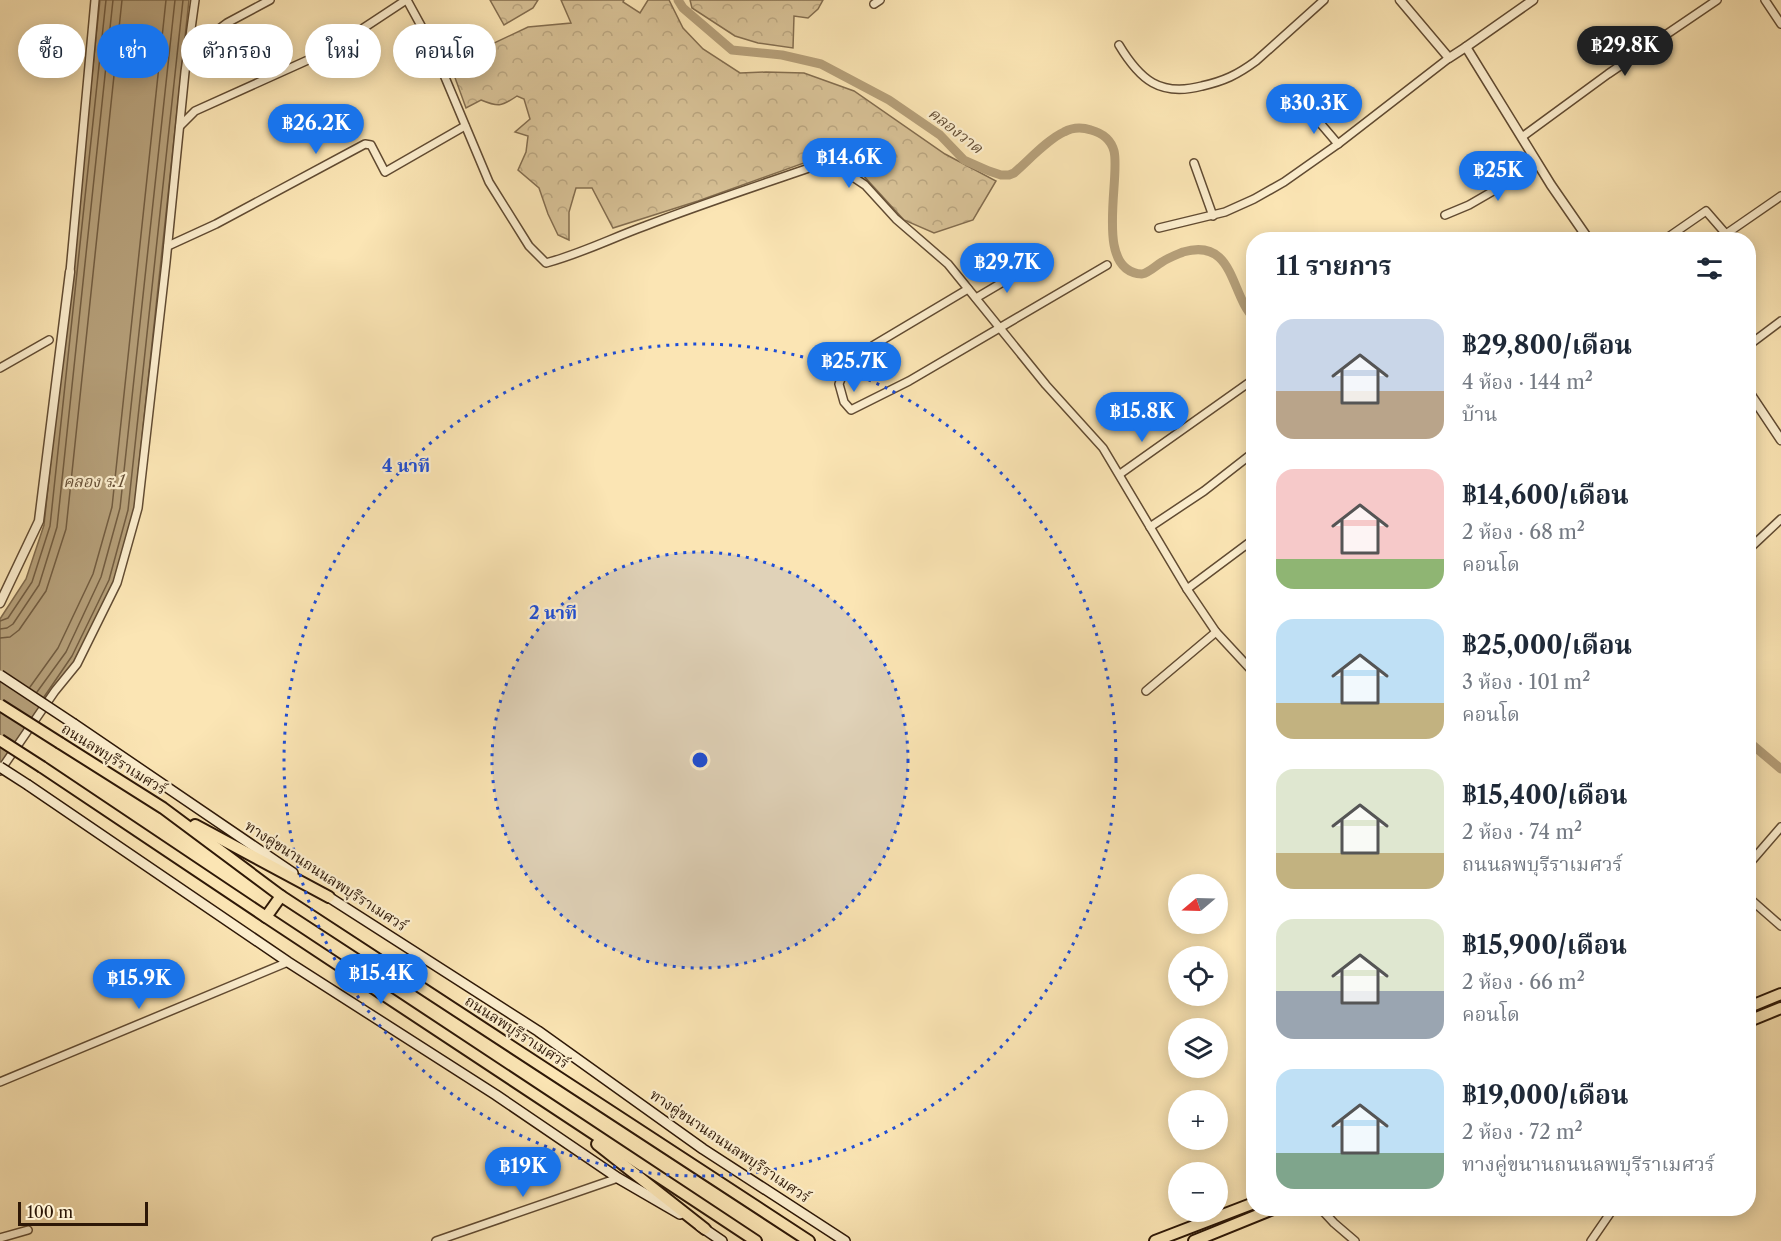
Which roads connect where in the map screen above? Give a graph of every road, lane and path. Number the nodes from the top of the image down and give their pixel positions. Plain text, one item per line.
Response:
1 (95, 0) edge
2 (195, 0) edge
3 (270, 0) edge
4 (407, 0) edge
5 (1324, 0) edge
6 (1400, 0) edge
7 (1533, 0) edge
8 (1717, 0) edge
9 (1765, 0) edge
10 (192, 24) edge
11 (226, 24) edge
12 (1781, 24) edge
13 (1119, 45) dead end
14 (1466, 46) junction
15 (1449, 58) junction
16 (185, 78) edge
17 (1309, 110) dead end
18 (180, 126) junction
19 (465, 126) junction
20 (1522, 137) junction
21 (1338, 144) junction
22 (1194, 163) dead end
23 (1538, 165) junction
24 (1781, 196) edge
25 (1445, 215) dead end
26 (1213, 216) junction
27 (1158, 228) dead end
28 (1583, 232) edge
29 (1676, 232) edge
30 (1724, 232) edge
31 (1729, 232) edge
32 (168, 246) junction
33 (1107, 265) dead end
34 (1025, 269) dead end
35 (70, 272) joint
36 (968, 289) junction
37 (976, 298) junction
38 (1781, 321) edge
39 (999, 327) junction
40 (48, 340) dead end
41 (1756, 340) edge
42 (0, 368) edge
43 (1246, 385) edge
44 (1756, 402) edge
45 (1781, 440) edge
46 (1246, 458) edge
47 (1119, 474) junction
48 (1781, 519) edge
49 (1150, 527) junction
50 (1756, 542) edge
51 (1246, 545) edge
52 (1187, 589) junction
53 (0, 603) edge
54 (1216, 632) junction
55 (1246, 664) edge
56 (0, 675) edge
57 (1146, 691) dead end
58 (0, 705) edge
59 (0, 740) edge
60 (0, 769) edge
61 (163, 808) junction
62 (1781, 827) edge
63 (1756, 856) edge
64 (281, 896) junction
65 (329, 897) junction
66 (1756, 904) edge
67 (266, 917) junction
68 (1781, 926) edge
69 (288, 962) junction
70 (1781, 994) edge
71 (1756, 1004) edge
72 (1781, 1008) edge
73 (1756, 1018) edge
74 (0, 1082) edge
75 (538, 1098) junction
76 (618, 1178) junction
77 (1246, 1206) edge
78 (1256, 1216) edge
79 (1328, 1216) edge
80 (1608, 1216) edge
81 (705, 1229) junction
82 (28, 1230) dead end
83 (0, 1238) edge
84 (436, 1241) edge
85 (722, 1241) edge
86 (756, 1241) edge
87 (809, 1241) edge
88 (845, 1241) edge
89 (1155, 1241) edge
90 (1194, 1241) edge
91 (1355, 1241) edge
92 (1591, 1241) edge

1 - 35 street
2 - 10 street
3 - 11 street
4 - 18 street
4 - 19 street
5 - 13 street
6 - 15 street
7 - 14 street
8 - 20 street
9 - 12 street
14 - 15 street
14 - 20 street
15 - 21 street
16 - 18 street
17 - 21 street
18 - 32 street
19 - 32 street
19 - 36 street
20 - 23 street
21 - 26 street
22 - 26 street
23 - 25 street
23 - 28 street
24 - 31 street
26 - 27 street
29 - 30 street
32 - 60 street
33 - 39 street
34 - 37 street
35 - 53 street
36 - 37 street
36 - 39 street
37 - 39 street
38 - 41 street
39 - 47 street
40 - 42 street
43 - 47 street
44 - 45 street
46 - 49 street
47 - 49 street
48 - 50 street
49 - 52 street
51 - 52 street
52 - 54 street
54 - 55 street
54 - 57 street
56 - 65 main road, ทางคู่ขนานถนนลพบุรีราเมศวร์, bridge
58 - 61 main road, ถนนลพบุรีราเมศวร์, bridge
59 - 67 main road, bridge
60 - 69 main road, bridge
61 - 64 main road, ถนนลพบุรีราเมศวร์
61 - 65 main road
62 - 63 street
64 - 67 main road
64 - 87 main road, ถนนลพบุรีราเมศวร์
65 - 88 main road, ทางคู่ขนานถนนลพบุรีราเมศวร์
66 - 68 street
67 - 75 main road
69 - 74 street
69 - 76 main road
70 - 71 main road
72 - 73 main road
75 - 81 main road
75 - 86 main road
76 - 81 main road
76 - 84 street
77 - 89 main road
78 - 90 main road
79 - 91 street
80 - 92 street
81 - 85 main road
82 - 83 street

